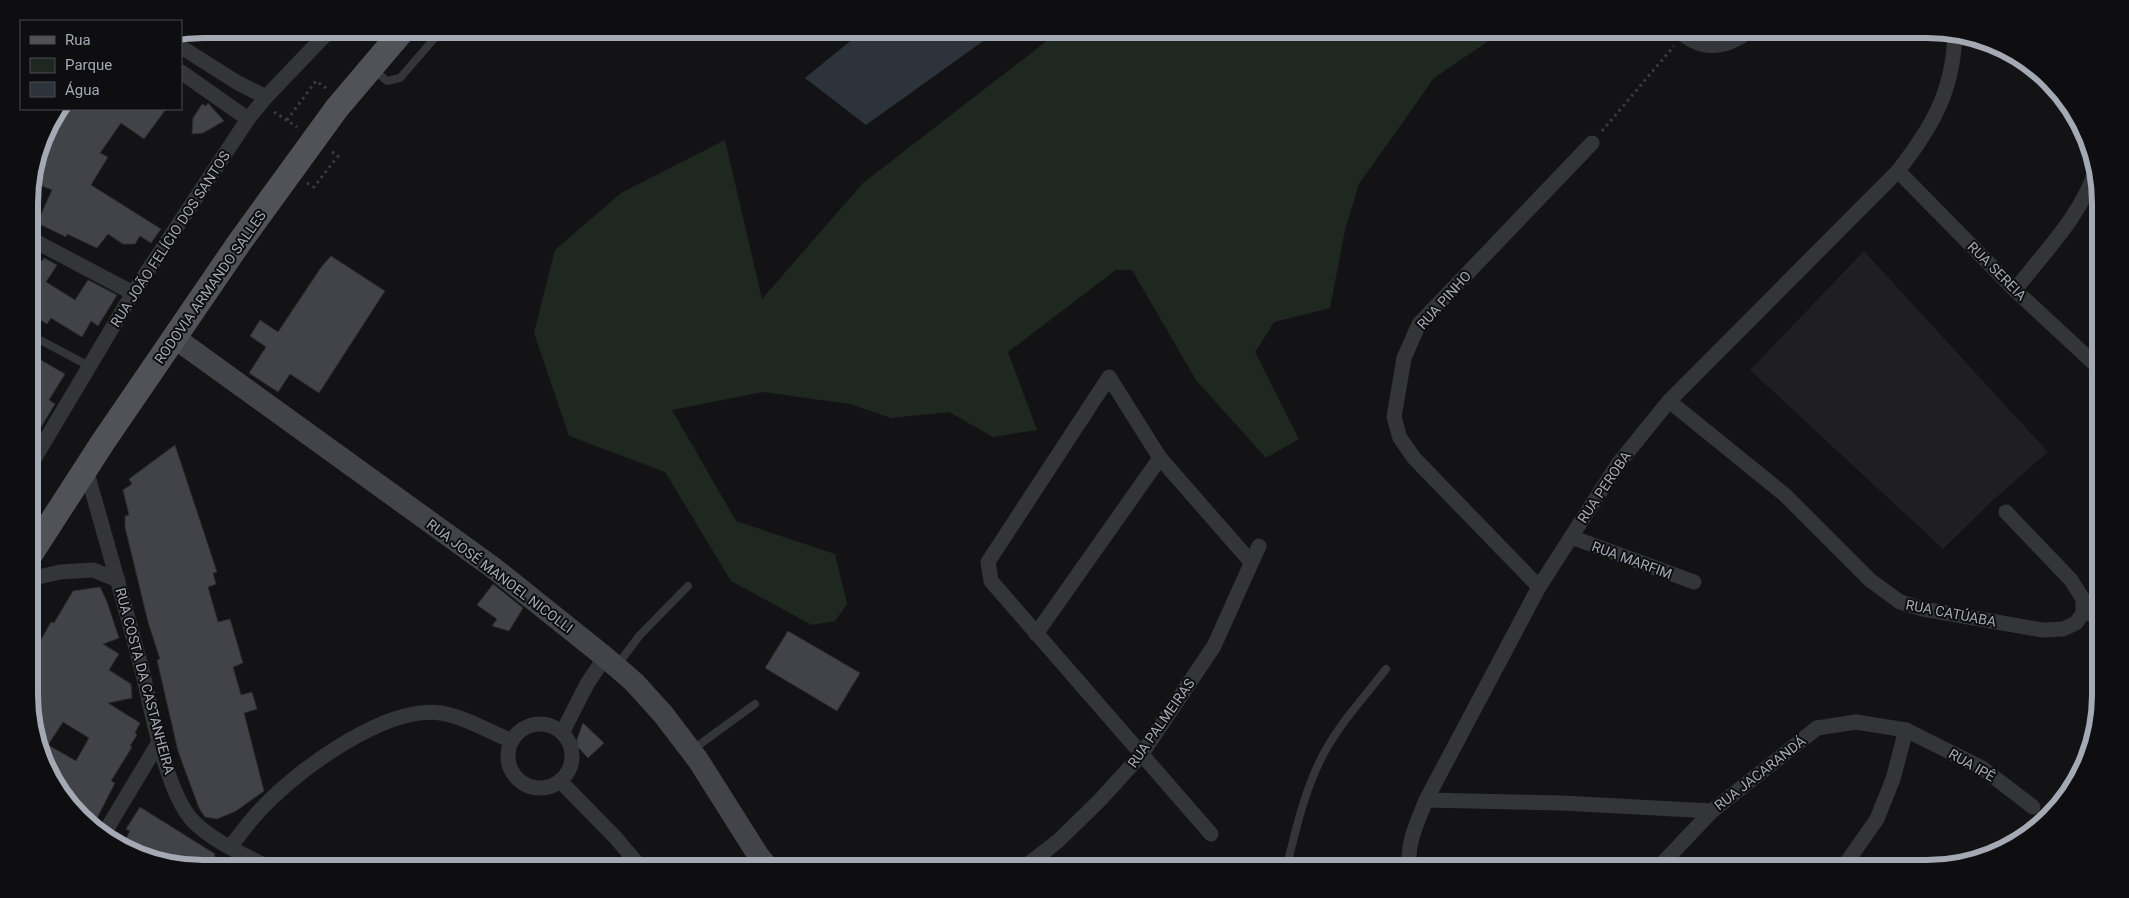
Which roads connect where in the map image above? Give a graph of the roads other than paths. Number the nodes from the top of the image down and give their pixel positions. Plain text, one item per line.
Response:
1 (322, 38) edge
2 (396, 38) edge
3 (1691, 38) edge
4 (1740, 38) edge
5 (433, 40) dead end
6 (1955, 40) edge
7 (182, 48) edge
8 (371, 68) junction
9 (182, 73) edge
10 (266, 97) junction
11 (248, 119) junction
12 (1592, 143) road end
13 (1898, 171) junction
14 (2090, 186) edge
15 (38, 243) edge
16 (2016, 290) junction
17 (133, 293) junction
18 (175, 338) junction
19 (40, 340) dead end
20 (2092, 361) edge
21 (89, 366) junction
22 (1668, 401) junction
23 (38, 452) edge
24 (1160, 458) junction
25 (86, 469) junction
26 (2006, 512) dead end
27 (1571, 537) junction
28 (38, 544) edge
29 (1259, 546) dead end
30 (1251, 562) junction
31 (38, 577) edge
32 (118, 580) junction
33 (1694, 582) dead end
34 (688, 586) dead end
35 (1539, 587) junction
36 (2083, 613) junction
37 (2092, 614) edge
38 (1036, 634) junction
39 (611, 662) junction
40 (1386, 670) dead end
41 (754, 704) dead end
42 (1906, 730) junction
43 (562, 733) junction
44 (512, 741) junction
45 (159, 742) junction
46 (691, 750) junction
47 (1141, 755) junction
48 (560, 781) junction
49 (1426, 800) junction
50 (2033, 807) dead end
51 (1712, 811) junction
52 (107, 829) edge
53 (1211, 834) dead end
54 (230, 847) junction
55 (1288, 860) edge
56 (1408, 860) edge
57 (1665, 860) edge
58 (1848, 860) edge
59 (257, 861) edge
60 (635, 861) edge
61 (763, 861) edge
62 (1033, 861) edge

1 - 10 street, RUA JOÃO FELÍCIO DOS SANTOS
2 - 8 main road, RODOVIA ARMANDO SALLES
3 - 4 street
5 - 8 lane
6 - 13 street, RUA PEROBA
7 - 10 street
8 - 18 main road, RODOVIA ARMANDO SALLES
9 - 11 street
10 - 11 street, RUA JOÃO FELÍCIO DOS SANTOS
11 - 17 street, RUA JOÃO FELÍCIO DOS SANTOS
12 - 35 street, RUA PINHO
13 - 16 street, RUA SEREIA
13 - 22 street, RUA PEROBA
14 - 16 street
15 - 17 street
16 - 20 street, RUA SEREIA
17 - 21 street, RUA JOÃO FELÍCIO DOS SANTOS
18 - 25 main road, RODOVIA ARMANDO SALLES
18 - 39 main road, RUA JOSÉ MANOEL NICOLLI
19 - 21 lane
21 - 23 street, RUA JOÃO FELÍCIO DOS SANTOS
22 - 27 street, RUA PEROBA
22 - 36 street, RUA CATÚABA
24 - 30 street
24 - 38 street
24 - 38 street
25 - 28 main road, RODOVIA ARMANDO SALLES
25 - 32 street, RUA COSTA DA CASTANHEIRA
26 - 36 street
27 - 33 street, RUA MARFIM
27 - 35 street, RUA PEROBA
29 - 30 street, RUA PALMEIRAS
30 - 47 street, RUA PALMEIRAS
31 - 32 street, RUA COSTA DA CASTANHEIRA
32 - 45 street, RUA COSTA DA CASTANHEIRA
34 - 39 lane
35 - 49 street, RUA PEROBA
36 - 37 street
38 - 47 street
39 - 43 street
39 - 46 main road, RUA JOSÉ MANOEL NICOLLI
40 - 55 lane
41 - 46 lane
42 - 50 street, RUA IPÊ
42 - 51 street, RUA JACARANDÁ
42 - 58 street
43 - 44 street
43 - 48 street
44 - 48 street
44 - 54 street
45 - 52 street
45 - 54 street, RUA COSTA DA CASTANHEIRA
46 - 61 main road, RUA JOSÉ MANOEL NICOLLI
47 - 53 street
47 - 62 street, RUA PALMEIRAS
48 - 60 street
49 - 51 street, RUA JACARANDÁ
49 - 56 street, RUA PEROBA
51 - 57 street
54 - 59 street, RUA COSTA DA CASTANHEIRA

